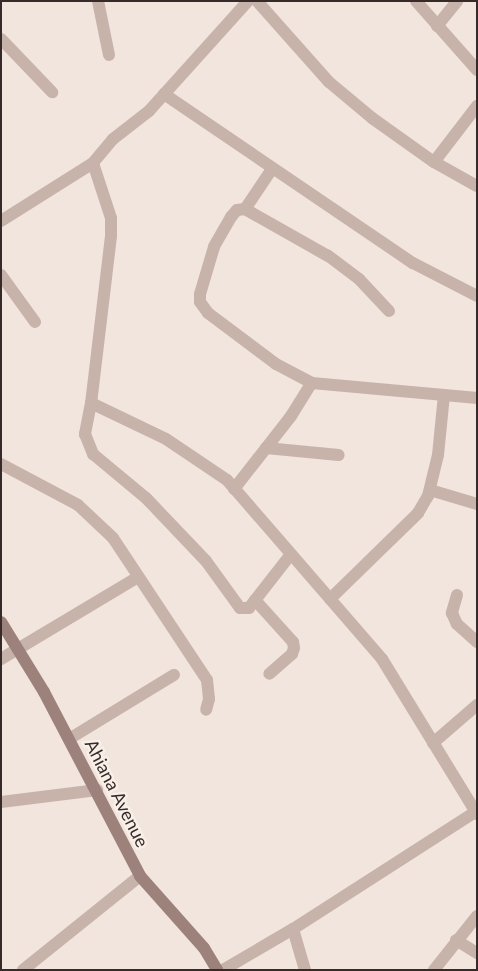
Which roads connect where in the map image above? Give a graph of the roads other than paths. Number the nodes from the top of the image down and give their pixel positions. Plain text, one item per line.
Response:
1 (98, 1) edge
2 (248, 1) edge
3 (257, 1) edge
4 (416, 1) edge
5 (457, 1) edge
6 (437, 26) junction
7 (1, 39) edge
8 (109, 55) dead end
9 (477, 70) edge
10 (52, 92) dead end
11 (164, 94) junction
12 (477, 106) edge
13 (434, 162) junction
14 (92, 163) junction
15 (272, 169) junction
16 (477, 186) edge
17 (245, 209) junction
18 (2, 218) edge
19 (1, 275) edge
20 (477, 296) edge
21 (389, 311) dead end
22 (35, 322) dead end
23 (312, 383) junction
24 (444, 394) junction
25 (477, 398) edge
26 (91, 403) junction
27 (266, 448) junction
28 (339, 455) dead end
29 (1, 464) edge
30 (234, 489) junction
31 (430, 490) junction
32 (477, 504) edge
33 (291, 554) junction
34 (138, 577) junction
35 (457, 595) dead end
36 (330, 599) junction
37 (255, 600) junction
38 (1, 622) edge
39 (477, 642) edge
40 (19, 649) junction
41 (1, 659) edge
42 (269, 674) dead end
43 (174, 675) dead end
44 (477, 705) edge
45 (206, 710) dead end
46 (70, 739) junction
47 (433, 743) junction
48 (97, 790) junction
49 (1, 802) edge
50 (476, 813) edge
51 (140, 876) junction
52 (477, 916) edge
53 (293, 929) junction
54 (456, 940) junction
55 (477, 953) edge
56 (23, 970) edge
57 (217, 970) edge
58 (223, 970) edge
59 (306, 970) edge
60 (434, 970) edge

1 - 8 street
2 - 11 street
3 - 13 street
4 - 6 street
5 - 6 street
6 - 9 street
7 - 10 street
11 - 14 street
11 - 15 street
12 - 13 street
13 - 16 street
14 - 18 street
14 - 26 street
15 - 17 street
15 - 20 street
17 - 21 street
17 - 23 street
19 - 22 street
23 - 24 street
23 - 27 street
24 - 25 street
24 - 31 street
26 - 30 street
26 - 37 street
27 - 28 street
27 - 30 street
29 - 34 street
30 - 33 street
31 - 32 street
31 - 36 street
33 - 36 street
33 - 37 street
34 - 40 street
34 - 45 street
35 - 39 street
36 - 47 street
37 - 42 street
38 - 40 street, Ahiana Avenue
40 - 41 street
40 - 46 street, Ahiana Avenue
43 - 46 street
44 - 47 street
46 - 48 street, Ahiana Avenue
47 - 50 street
48 - 49 street
48 - 51 street, Ahiana Avenue
50 - 53 street
51 - 56 street
51 - 57 street, Ahiana Avenue
52 - 54 street
53 - 58 street
53 - 59 street
54 - 55 street
54 - 60 street

